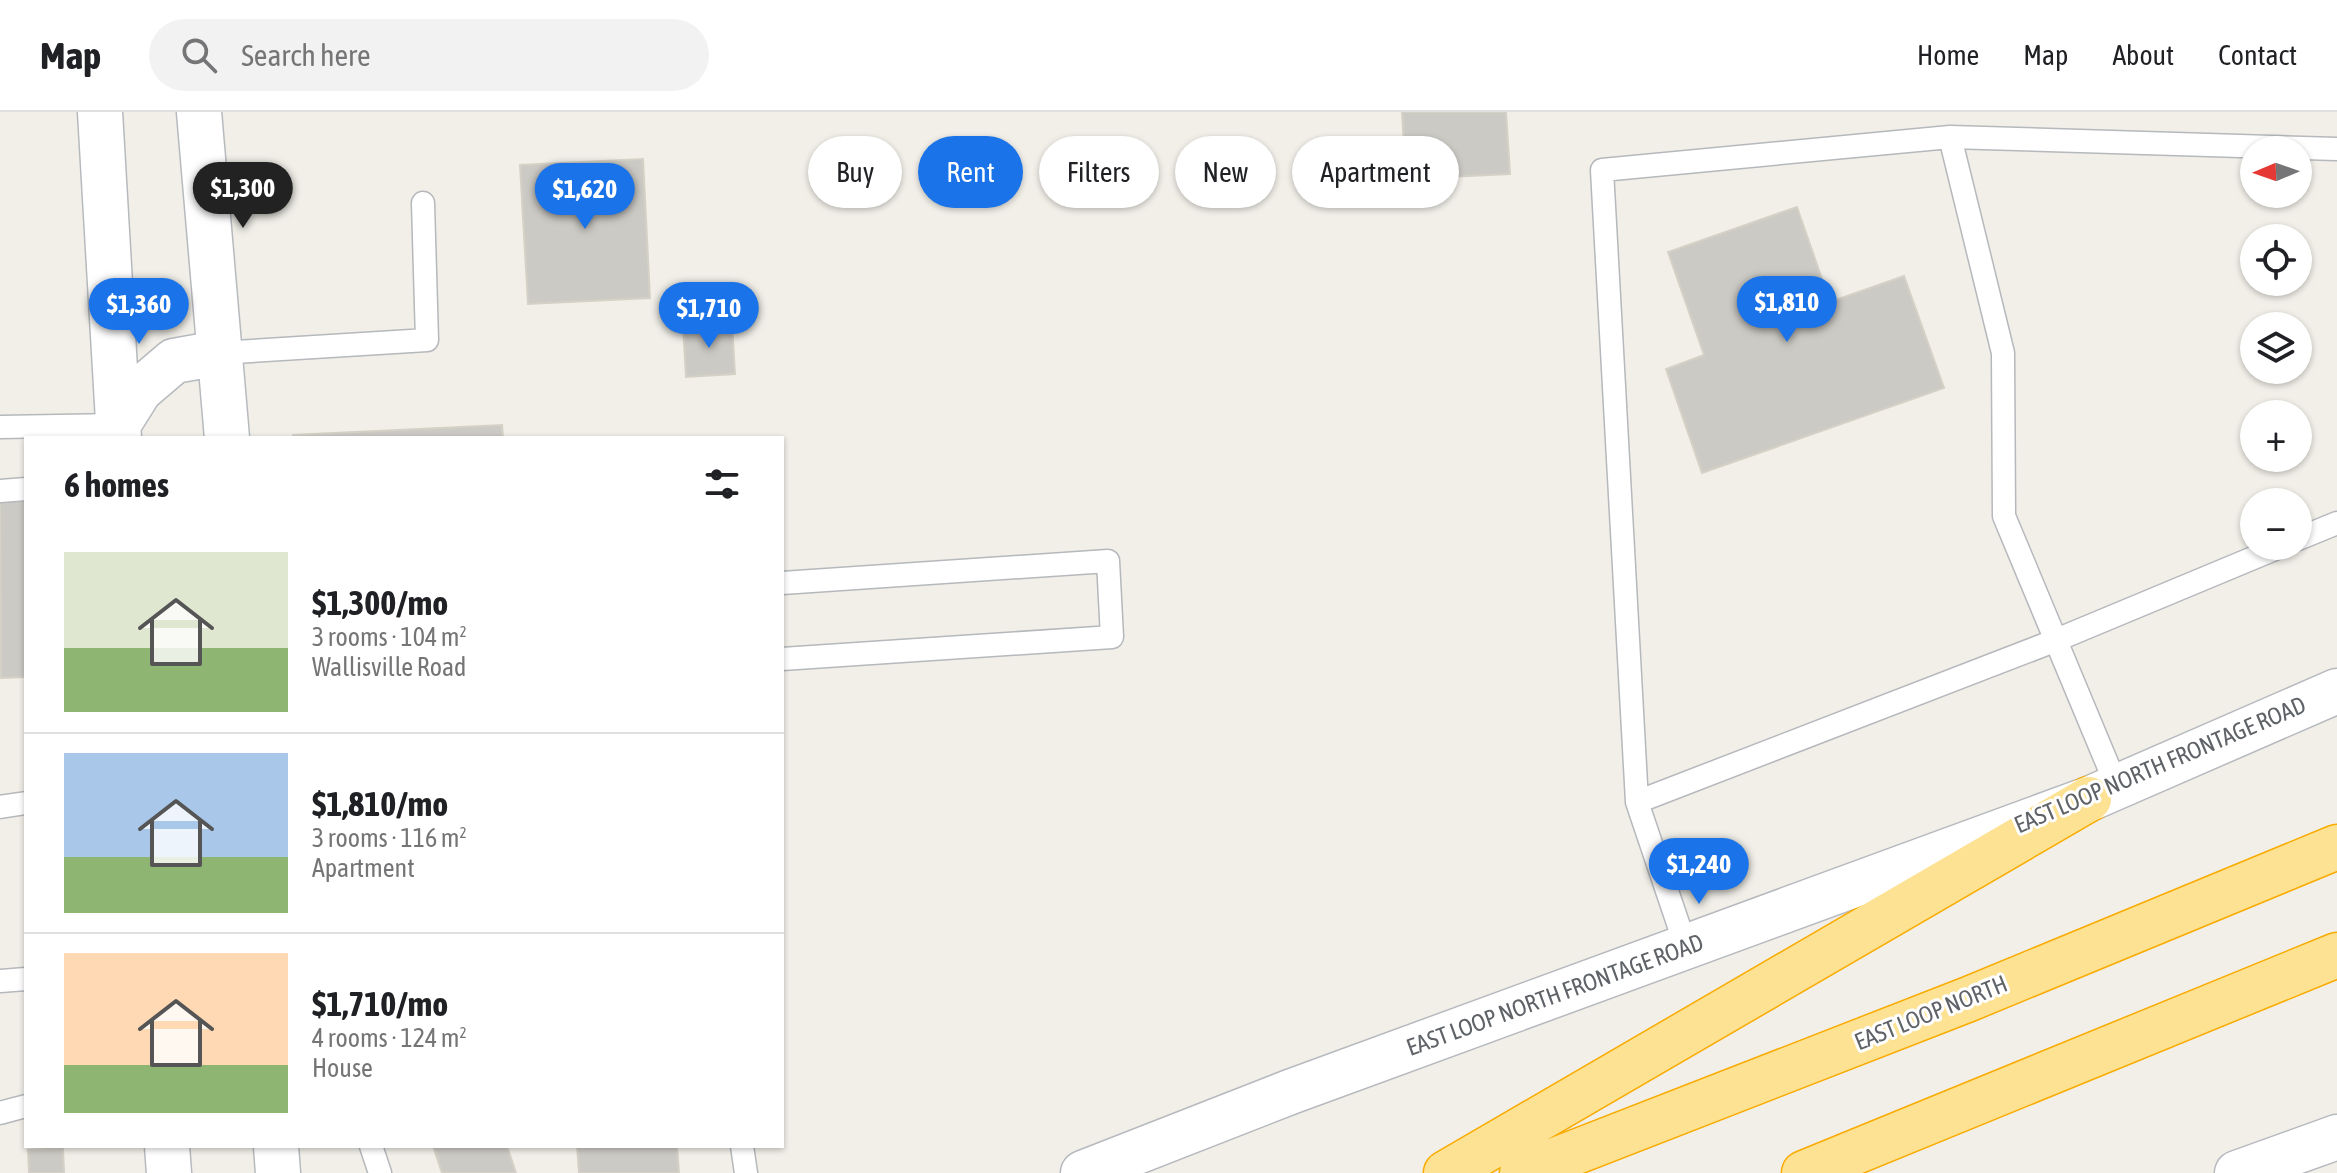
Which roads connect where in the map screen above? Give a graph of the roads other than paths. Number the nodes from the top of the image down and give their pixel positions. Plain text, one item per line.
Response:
1 (100, 112) edge
2 (199, 112) edge
3 (1950, 137) junction
4 (2337, 149) edge
5 (423, 203) dead end
6 (219, 353) junction
7 (0, 427) edge
8 (118, 432) edge
9 (227, 436) edge
10 (24, 489) edge
11 (0, 491) edge
12 (2337, 523) edge
13 (2312, 533) edge
14 (2248, 560) edge
15 (784, 583) edge
16 (2054, 641) junction
17 (784, 659) edge
18 (2337, 691) edge
19 (2103, 793) junction
20 (1637, 802) junction
21 (24, 803) edge
22 (0, 807) edge
23 (2337, 847) edge
24 (1686, 947) junction
25 (2337, 955) edge
26 (24, 979) edge
27 (0, 981) edge
28 (24, 1107) edge
29 (0, 1113) edge
30 (2337, 1137) edge
31 (167, 1148) edge
32 (276, 1148) edge
33 (372, 1148) edge
34 (742, 1148) edge
35 (169, 1173) edge
36 (278, 1173) edge
37 (380, 1173) edge
38 (746, 1173) edge
39 (1083, 1173) edge
40 (1446, 1173) edge
41 (1522, 1173) edge
42 (1804, 1173) edge
43 (2237, 1173) edge

1 - 8 main road
2 - 6 main road
3 - 4 lane
3 - 16 lane
3 - 20 lane
5 - 6 lane
6 - 8 main road
6 - 9 main road
7 - 8 lane
10 - 11 lane
12 - 13 lane
14 - 16 lane
15 - 17 lane
16 - 19 lane
16 - 20 lane
18 - 19 main road, EAST LOOP NORTH FRONTAGE ROAD
19 - 24 main road, EAST LOOP NORTH FRONTAGE ROAD
19 - 40 highway
20 - 24 lane
21 - 22 lane
23 - 41 highway, EAST LOOP NORTH
24 - 39 main road, EAST LOOP NORTH FRONTAGE ROAD
25 - 42 highway
26 - 27 lane
28 - 29 lane
30 - 43 main road
31 - 35 main road
32 - 36 main road
33 - 37 lane
34 - 38 lane

